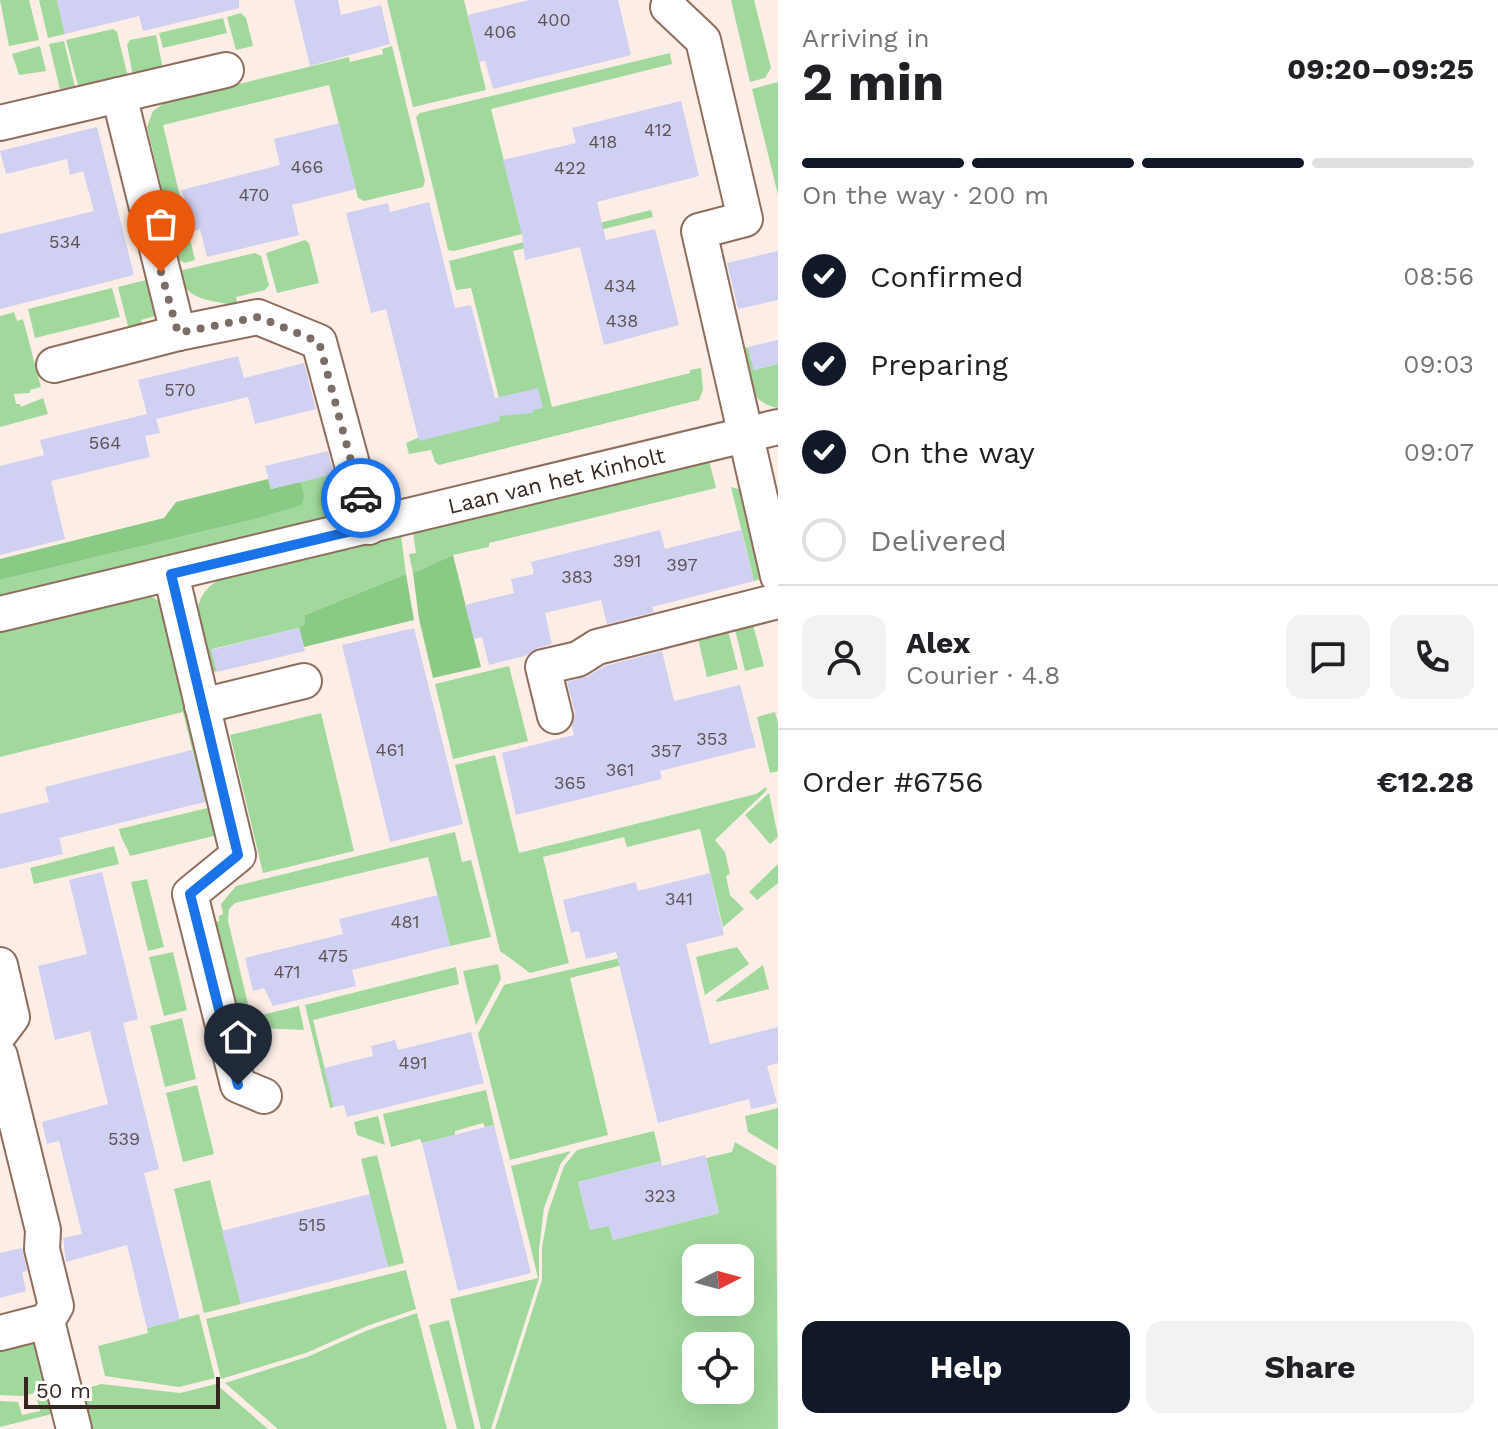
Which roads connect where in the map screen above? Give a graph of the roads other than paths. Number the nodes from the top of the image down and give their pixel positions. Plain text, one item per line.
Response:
1 (668, 7) dead end
2 (226, 70) dead end
3 (119, 95) junction
4 (0, 123) edge
5 (178, 333) junction
6 (54, 365) dead end
7 (778, 427) edge
8 (745, 436) junction
9 (369, 527) junction
10 (171, 574) junction
11 (778, 576) edge
12 (778, 601) edge
13 (0, 614) edge
14 (304, 681) dead end
15 (202, 706) junction
16 (555, 716) dead end
17 (0, 965) edge
18 (0, 1033) edge
19 (0, 1056) edge
20 (4, 1093) edge
21 (264, 1096) dead end
22 (47, 1321) junction
23 (0, 1333) edge
24 (74, 1429) edge

1 - 8 street
2 - 3 street
3 - 4 street
3 - 5 street
5 - 6 street
5 - 9 street
7 - 8 street, Laan van het Kinholt
8 - 9 street, Laan van het Kinholt
8 - 11 street
9 - 10 street, Laan van het Kinholt
10 - 13 street, Laan van het Kinholt
10 - 15 street
12 - 16 street
14 - 15 street
15 - 21 street
17 - 18 street
19 - 20 street
20 - 22 street
22 - 23 street
22 - 24 street

